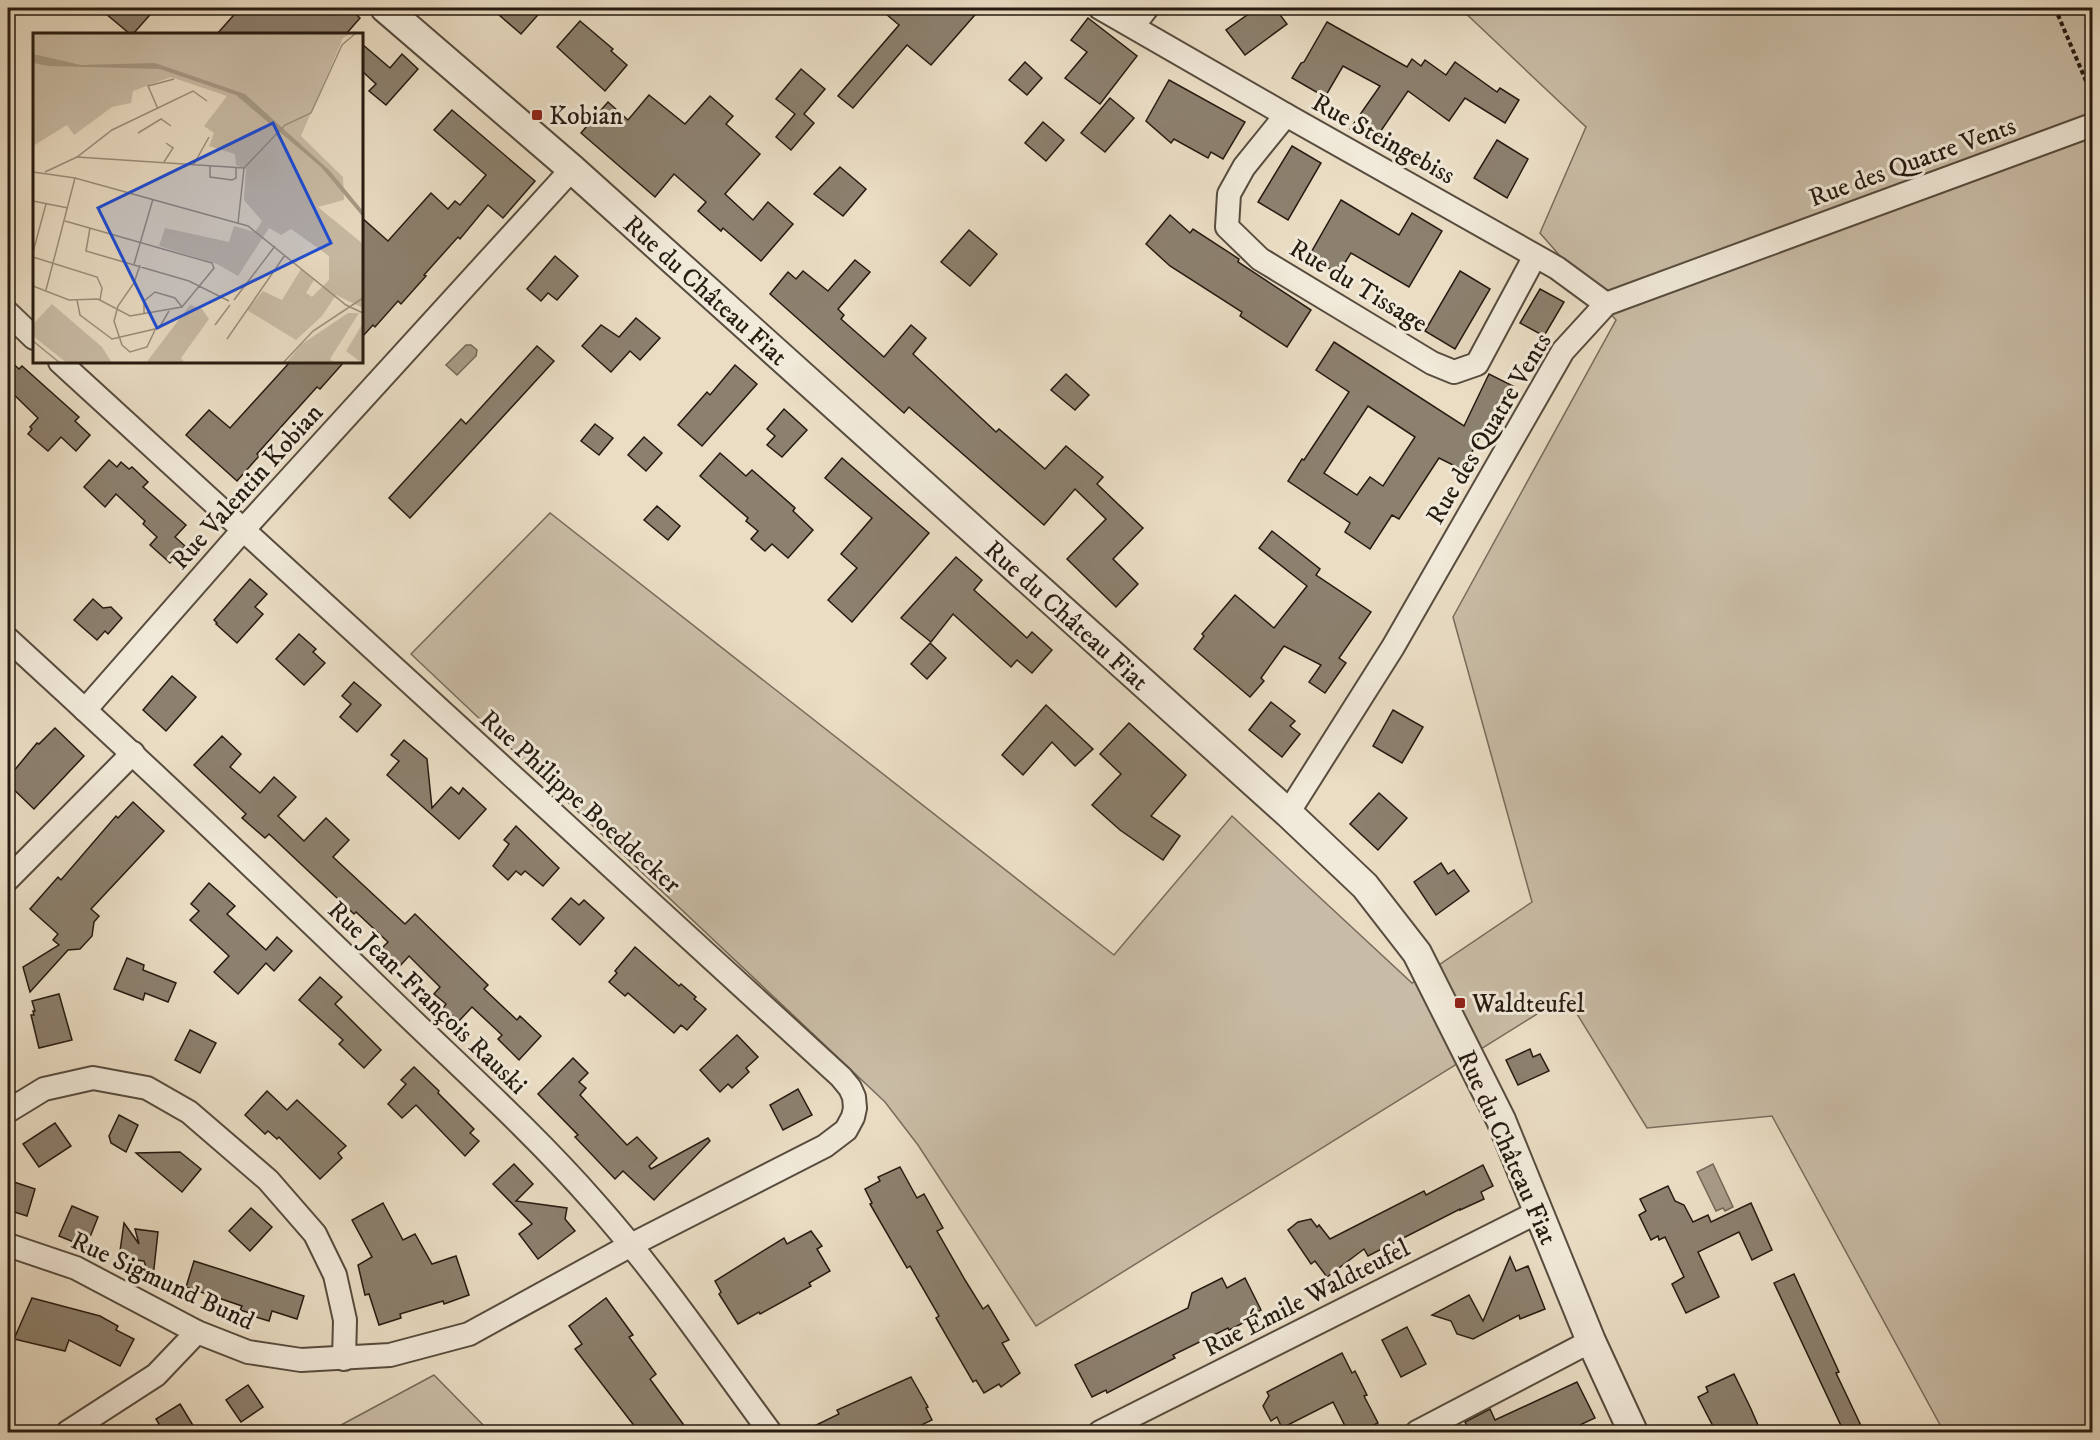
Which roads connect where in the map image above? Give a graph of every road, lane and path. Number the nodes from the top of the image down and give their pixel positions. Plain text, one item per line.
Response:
1 (385, 8) edge
2 (1100, 8) edge
3 (1147, 8) edge
4 (2055, 8) edge
5 (1133, 26) junction
6 (2092, 95) edge
7 (1286, 115) junction
8 (2092, 125) edge
9 (572, 169) junction
10 (1535, 256) junction
11 (1606, 304) junction
12 (8, 313) edge
13 (33, 337) edge
14 (61, 363) edge
15 (243, 530) junction
16 (8, 639) edge
17 (85, 710) junction
18 (133, 753) junction
19 (1288, 813) junction
20 (8, 879) edge
21 (8, 1111) edge
22 (1538, 1212) junction
23 (8, 1245) edge
24 (631, 1245) junction
25 (197, 1332) junction
26 (1591, 1341) junction
27 (344, 1359) junction
28 (68, 1432) edge
29 (770, 1432) edge
30 (1100, 1432) edge
31 (1417, 1432) edge
32 (1633, 1432) edge

1 - 9 street, Rue du Château Fiat
2 - 5 street, Rue Steingebiss
3 - 5 street
4 - 6 path
5 - 7 street, Rue Steingebiss
7 - 10 street, Rue Steingebiss
7 - 10 street, Rue du Tissage
8 - 11 street, Rue des Quatre Vents
9 - 15 street, Rue Valentin Kobian
9 - 19 street, Rue du Château Fiat
10 - 11 street, Rue Steingebiss
11 - 19 street, Rue des Quatre Vents
12 - 13 street
14 - 15 street, Rue Philippe Boeddecker
15 - 17 street, Rue Valentin Kobian
15 - 24 street, Rue Philippe Boeddecker
16 - 17 street, Rue Jean-François Rauski
17 - 18 street, Rue Jean-François Rauski
18 - 20 street
18 - 24 street, Rue Jean-François Rauski
19 - 22 street, Rue du Château Fiat
21 - 27 street
22 - 26 street, Rue du Château Fiat
22 - 30 street, Rue Émile Waldteufel
23 - 25 street, Rue Sigmund Bund
24 - 27 street, Rue Sigmund Bund
24 - 29 street, Rue Jean-François Rauski
25 - 27 street, Rue Sigmund Bund
25 - 28 street
26 - 31 street
26 - 32 street, Rue du Château Fiat

